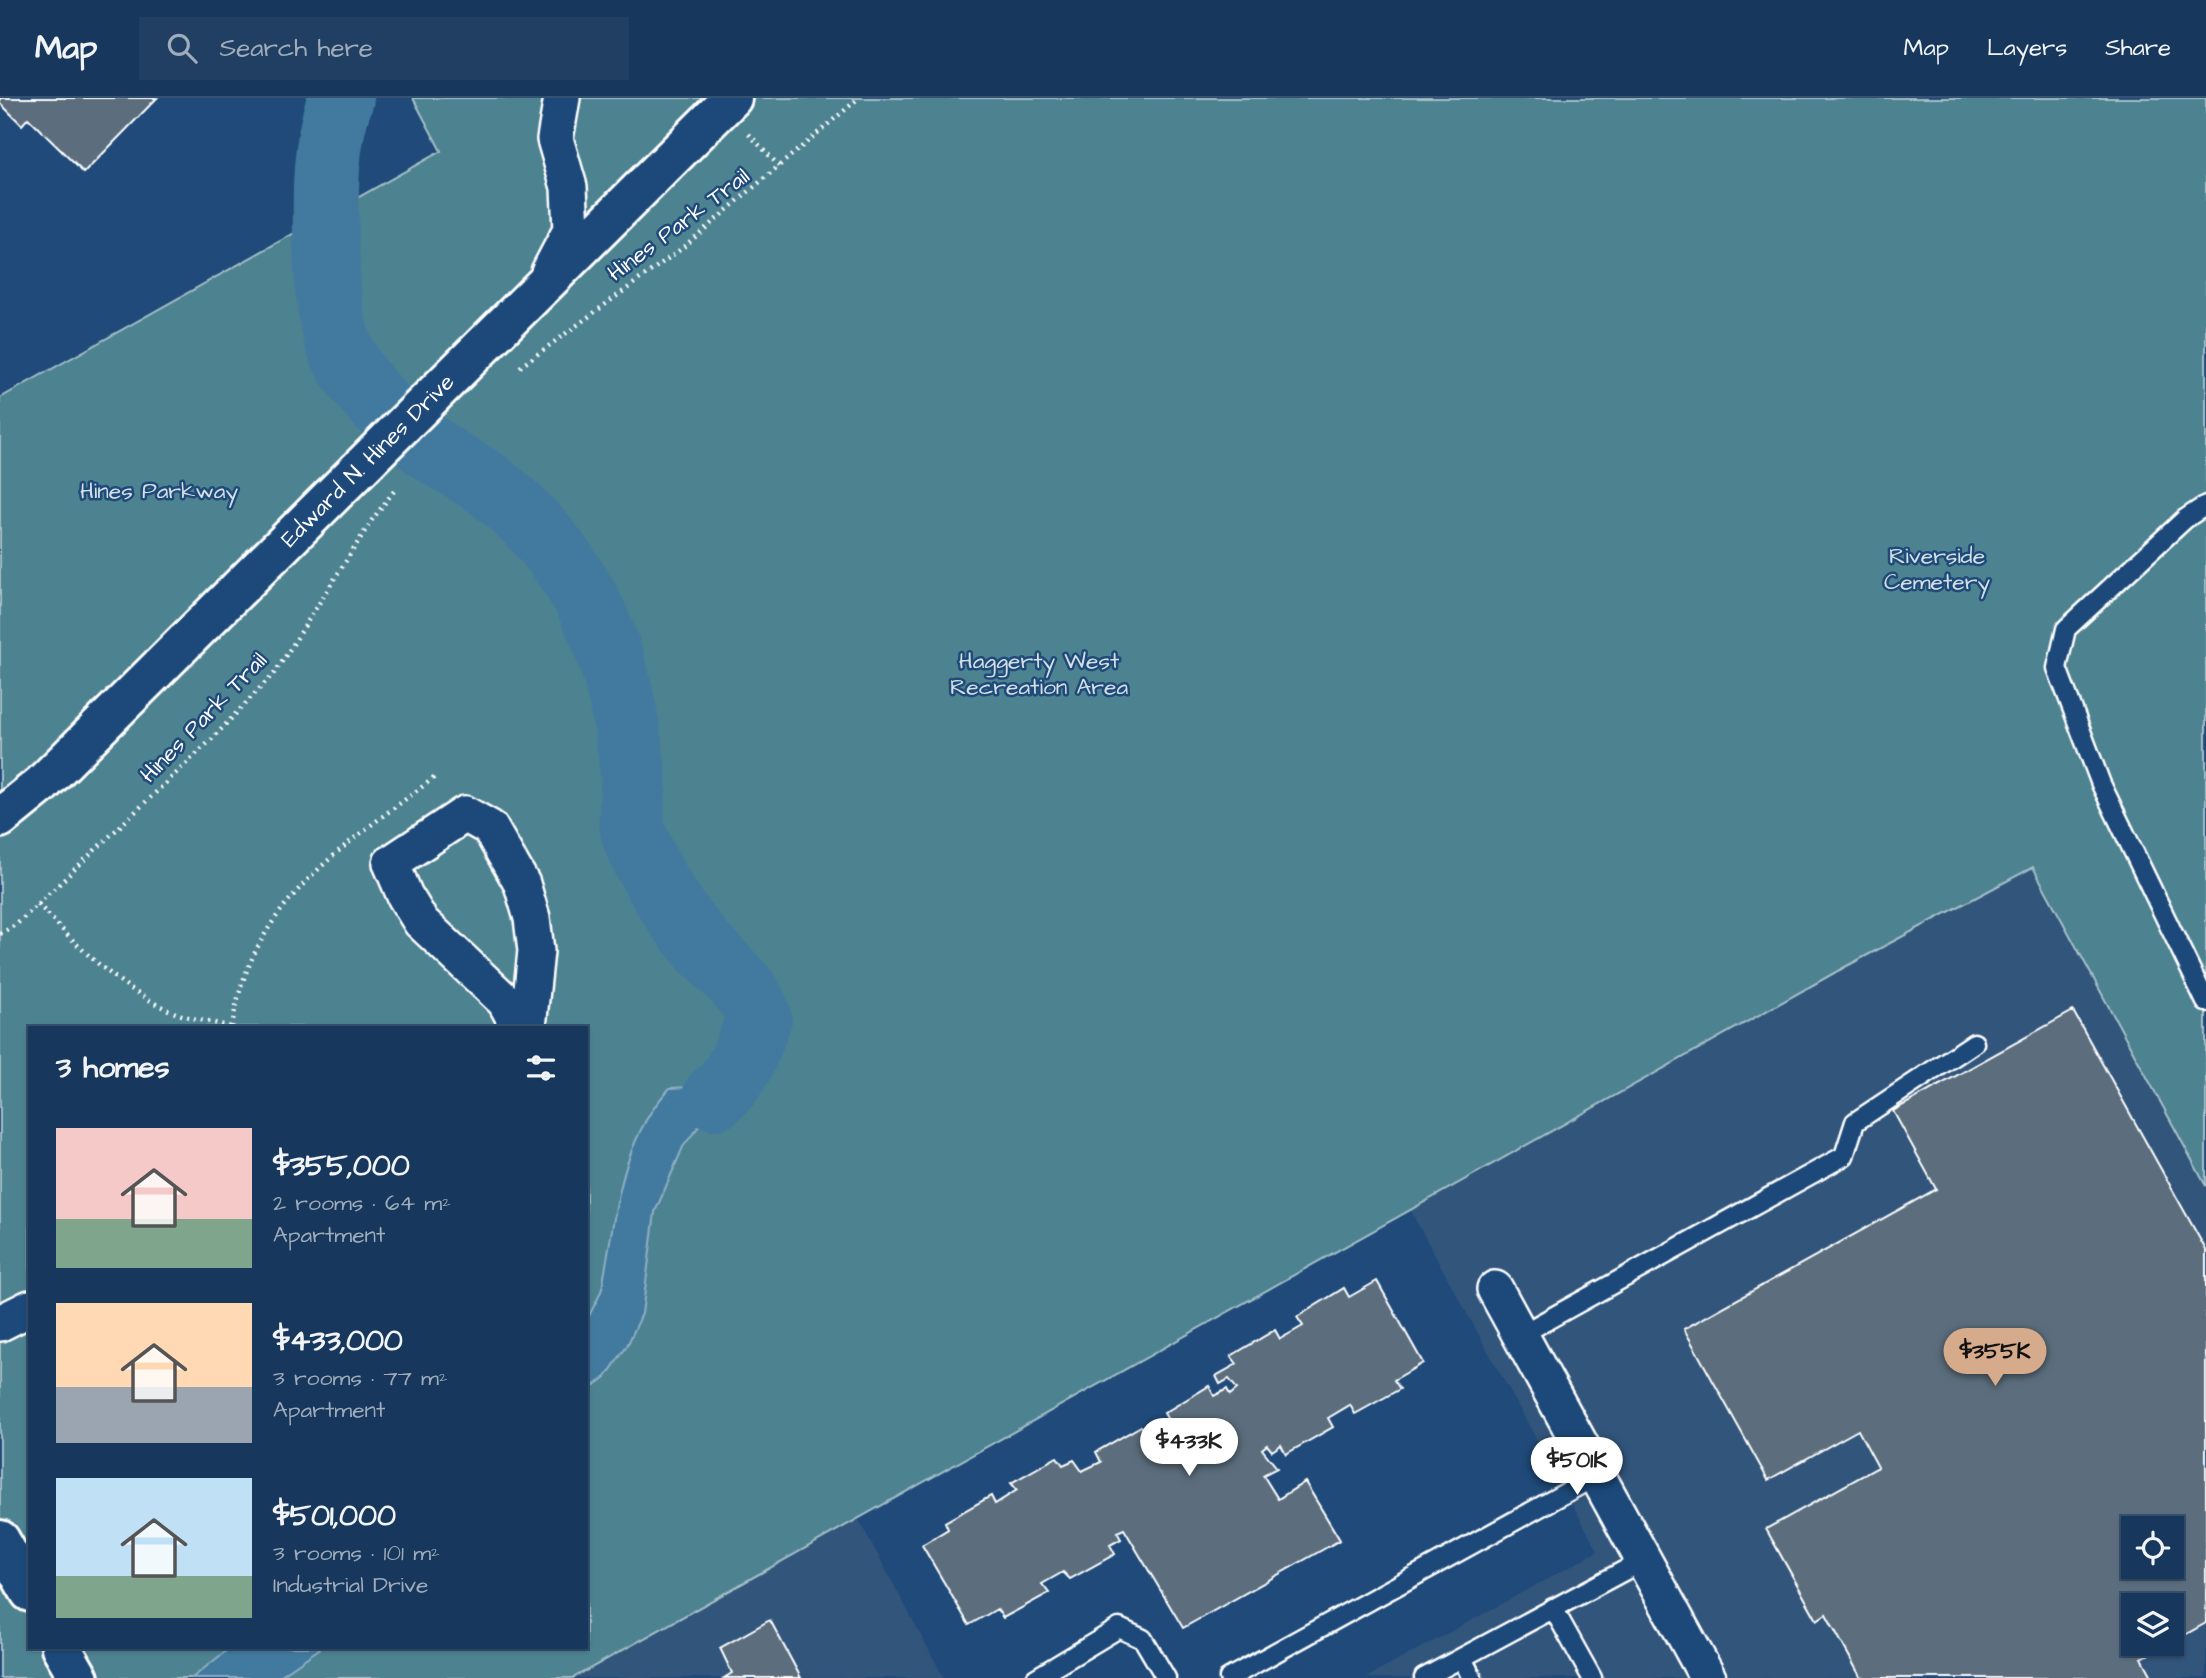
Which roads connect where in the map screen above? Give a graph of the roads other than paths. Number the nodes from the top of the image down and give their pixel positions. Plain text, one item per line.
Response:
1 (562, 98) edge
2 (732, 98) edge
3 (542, 286) junction
4 (2206, 505) edge
5 (0, 818) edge
6 (2206, 1002) edge
7 (518, 1026) edge
8 (528, 1026) edge
9 (1974, 1043) dead end
10 (1495, 1289) dead end
11 (28, 1309) edge
12 (0, 1323) edge
13 (1520, 1335) junction
14 (1598, 1475) junction
15 (0, 1540) edge
16 (1644, 1560) junction
17 (28, 1589) edge
18 (1553, 1608) junction
19 (62, 1649) edge
20 (1462, 1658) junction
21 (79, 1678) edge
22 (1036, 1678) edge
23 (1166, 1678) edge
24 (1228, 1678) edge
25 (1424, 1678) edge
26 (1472, 1678) edge
27 (1592, 1678) edge
28 (1708, 1678) edge

1 - 3 street
2 - 3 street, Edward N. Hines Drive
3 - 5 street, Edward N. Hines Drive
4 - 6 lane
7 - 8 street
9 - 13 lane
10 - 13 street
11 - 12 street
13 - 14 street
14 - 16 street
14 - 24 lane
15 - 17 street
16 - 18 lane
16 - 28 street
18 - 20 lane
18 - 27 lane
19 - 21 street
20 - 25 lane
20 - 26 lane
22 - 23 lane

